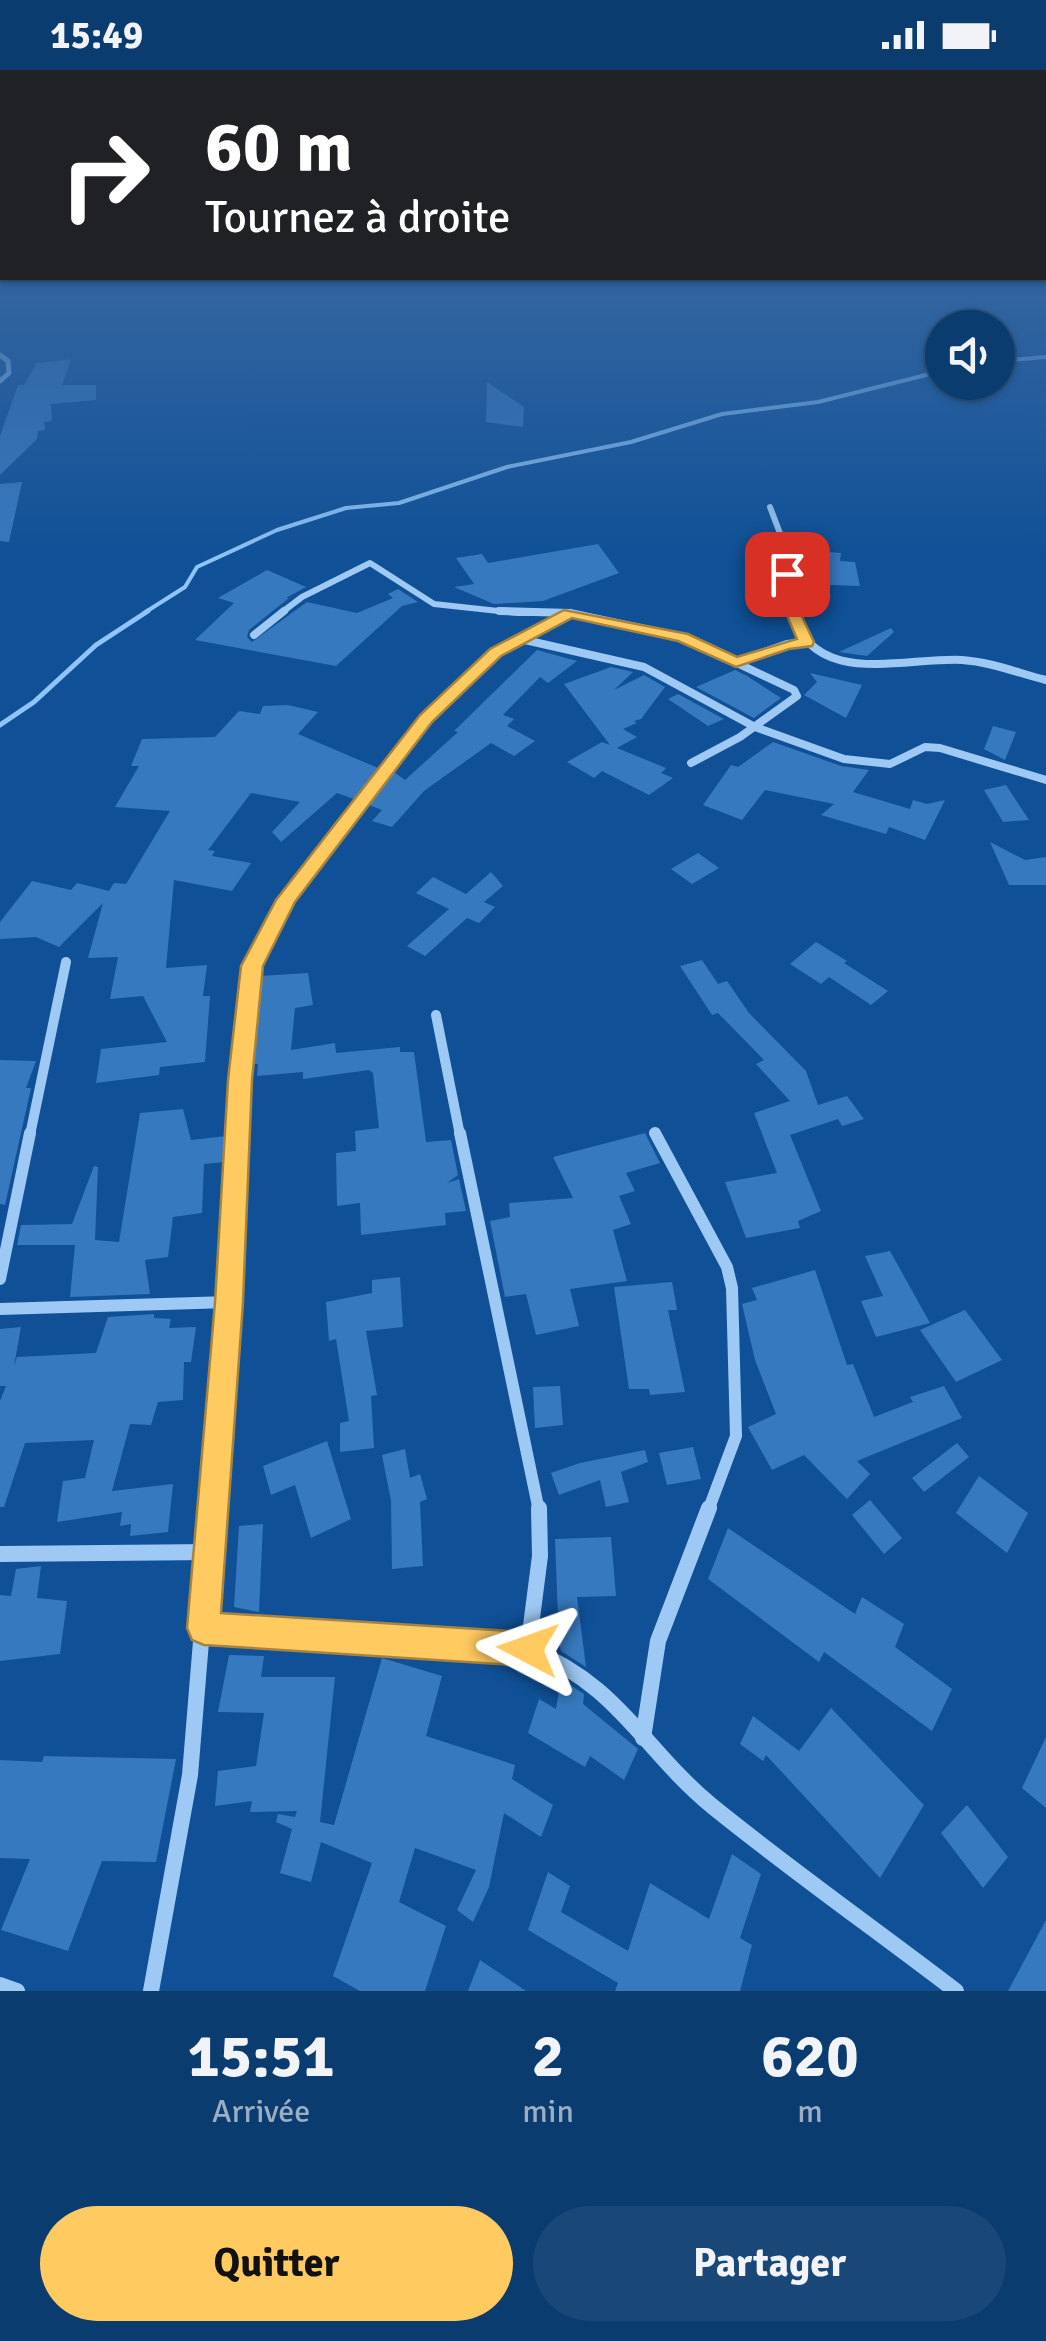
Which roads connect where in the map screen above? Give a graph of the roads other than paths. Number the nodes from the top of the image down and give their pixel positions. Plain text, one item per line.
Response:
1 (770, 507) dead end
2 (570, 613) junction
3 (254, 635) dead end
4 (523, 639) junction
5 (806, 642) junction
6 (736, 662) junction
7 (1046, 680) edge
8 (755, 727) junction
9 (691, 763) dead end
10 (1046, 780) edge
11 (66, 962) dead end
12 (436, 1016) dead end
13 (655, 1132) dead end
14 (0, 1278) edge
15 (229, 1302) junction
16 (0, 1309) edge
17 (210, 1552) junction
18 (0, 1554) edge
19 (204, 1628) junction
20 (528, 1649) junction
21 (644, 1738) junction
22 (0, 1984) edge
23 (17, 1991) edge
24 (151, 1991) edge
25 (956, 1991) edge

1 - 5 street
2 - 3 street
2 - 4 street
2 - 6 street
4 - 8 street
4 - 15 street
5 - 6 street
5 - 7 street
6 - 8 street
8 - 9 street
8 - 10 street
11 - 14 street
12 - 20 street
13 - 21 street
15 - 16 street
15 - 17 street
17 - 18 street
17 - 19 street
19 - 20 street
19 - 24 street
20 - 21 street
21 - 25 street
22 - 23 street

